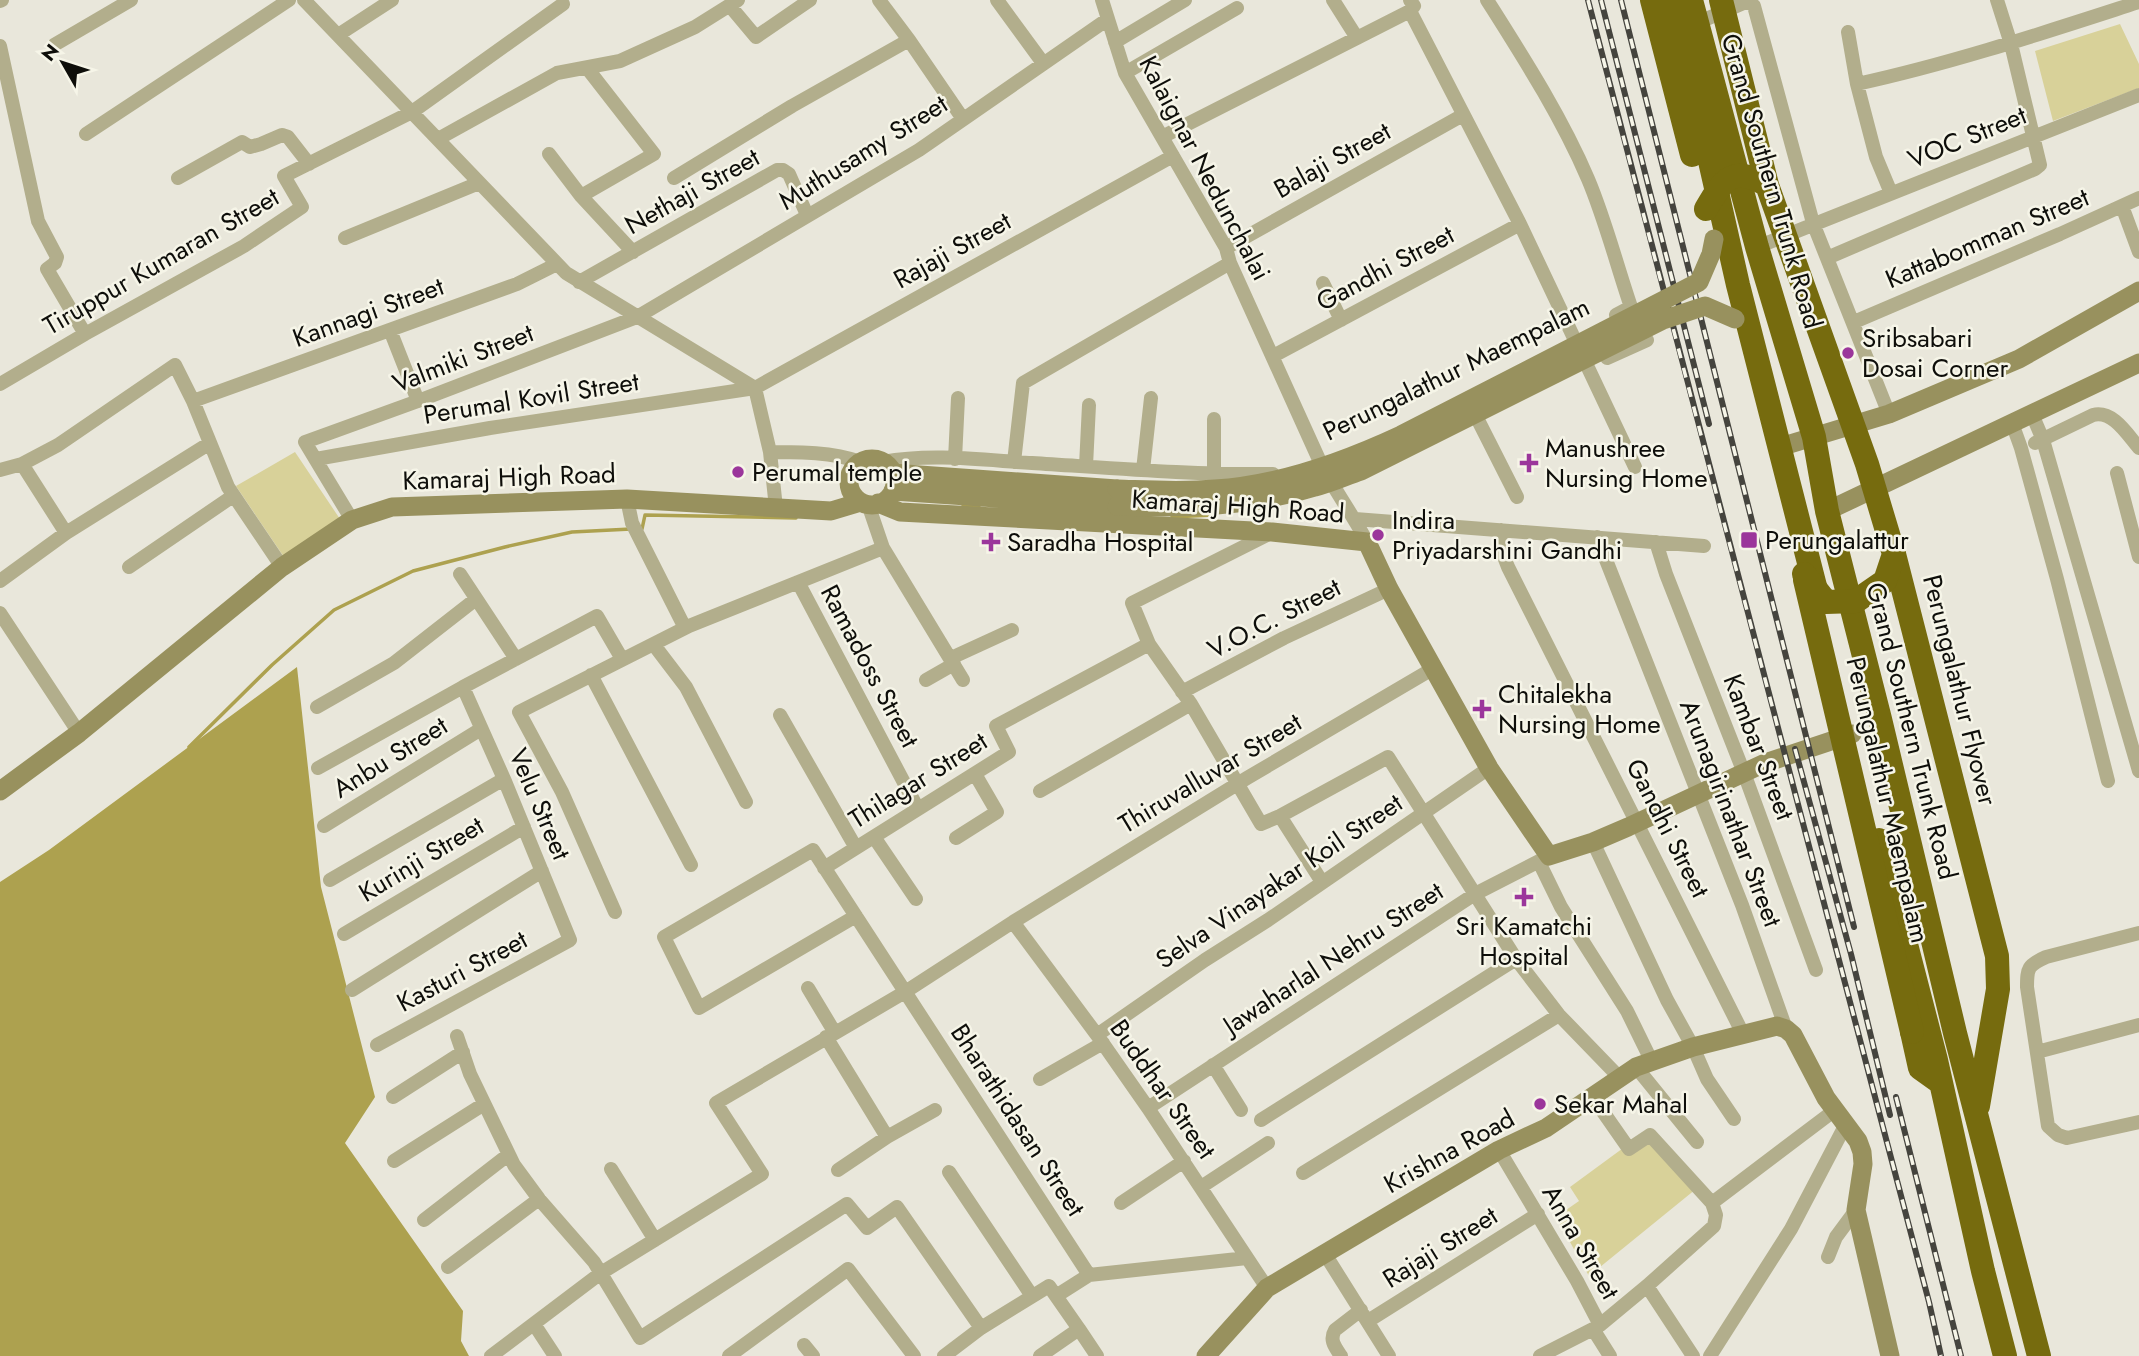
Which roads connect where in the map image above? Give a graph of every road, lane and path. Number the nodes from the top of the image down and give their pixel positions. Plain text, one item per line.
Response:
1 (131, 0) edge
2 (289, 0) edge
3 (304, 0) edge
4 (392, 0) edge
5 (810, 0) edge
6 (879, 0) edge
7 (998, 0) edge
8 (1102, 0) edge
9 (1185, 0) edge
10 (1333, 0) edge
11 (1487, 0) edge
12 (1652, 0) edge
13 (1669, 0) edge
14 (1721, 0) edge
15 (1997, 0) edge
16 (2139, 2) edge
17 (734, 3) edge
18 (563, 4) dead end
19 (1410, 6) edge
20 (1237, 8) dead end
21 (1694, 12) edge
22 (1108, 19) junction
23 (1848, 32) dead end
24 (338, 35) junction
25 (1357, 38) junction
26 (909, 40) junction
27 (1115, 42) junction
28 (2011, 44) junction
29 (54, 45) dead end
30 (0, 46) edge
31 (1043, 63) junction
32 (587, 68) junction
33 (1125, 74) junction
34 (1857, 84) junction
35 (2139, 95) edge
36 (412, 112) junction
37 (1462, 115) junction
38 (963, 119) junction
39 (86, 134) dead end
40 (1162, 137) junction
41 (2033, 137) junction
42 (438, 139) junction
43 (549, 154) dead end
44 (1173, 156) junction
45 (309, 164) junction
46 (178, 178) dead end
47 (674, 178) dead end
48 (479, 183) junction
49 (1767, 185) junction
50 (1891, 193) junction
51 (582, 196) junction
52 (2139, 198) edge
53 (2122, 206) junction
54 (1706, 209) junction
55 (807, 215) junction
56 (1520, 223) junction
57 (1813, 223) junction
58 (345, 238) dead end
59 (1714, 239) junction
60 (1756, 247) junction
61 (634, 252) junction
62 (2139, 252) edge
63 (1228, 256) junction
64 (1827, 258) junction
65 (557, 264) junction
66 (579, 282) junction
67 (1323, 283) dead end
68 (2139, 291) edge
69 (637, 317) junction
70 (1735, 319) junction
71 (1340, 320) junction
72 (1854, 322) junction
73 (390, 330) junction
74 (85, 334) junction
75 (1575, 339) junction
76 (1647, 340) dead end
77 (1273, 356) junction
78 (2139, 363) edge
79 (1588, 366) junction
80 (1, 384) edge
81 (755, 388) junction
82 (958, 398) dead end
83 (1152, 398) dead end
84 (193, 401) junction
85 (418, 401) junction
86 (1089, 405) dead end
87 (1889, 414) junction
88 (2032, 414) junction
89 (1214, 419) dead end
90 (1479, 422) junction
91 (2012, 423) junction
92 (1814, 438) junction
93 (2043, 440) junction
94 (210, 443) junction
95 (1780, 447) junction
96 (2139, 447) edge
97 (2021, 448) junction
98 (770, 452) junction
99 (316, 459) junction
100 (955, 459) junction
101 (861, 462) junction
102 (1014, 462) junction
103 (22, 464) junction
104 (1321, 464) junction
105 (1086, 466) junction
106 (1635, 467) dead end
107 (0, 470) edge
108 (1143, 470) junction
109 (2117, 473) dead end
110 (1214, 474) junction
111 (879, 489) junction
112 (1335, 490) junction
113 (233, 496) junction
114 (1517, 497) dead end
115 (1117, 498) junction
116 (627, 499) junction
117 (790, 509) junction
118 (1827, 510) junction
119 (1355, 519) junction
120 (352, 520) junction
121 (1501, 530) junction
122 (1272, 532) junction
123 (66, 533) junction
124 (1597, 537) junction
125 (1367, 542) junction
126 (1656, 542) junction
127 (1704, 546) dead end
128 (883, 548) junction
129 (1894, 554) junction
130 (2139, 557) edge
131 (129, 567) dead end
132 (282, 567) junction
133 (460, 574) dead end
134 (1804, 574) junction
135 (0, 581) edge
136 (798, 582) junction
137 (1389, 589) junction
138 (477, 599) junction
139 (0, 613) edge
140 (685, 628) junction
141 (1012, 630) dead end
142 (1149, 644) junction
143 (654, 645) junction
144 (516, 659) junction
145 (622, 659) junction
146 (953, 661) junction
147 (1434, 668) junction
148 (591, 676) junction
149 (926, 680) dead end
150 (964, 680) dead end
151 (463, 687) junction
152 (1187, 698) junction
153 (317, 707) dead end
154 (780, 715) dead end
155 (481, 729) junction
156 (79, 733) junction
157 (1852, 734) junction
158 (318, 768) dead end
159 (1489, 768) junction
160 (2139, 771) edge
161 (1744, 773) junction
162 (975, 774) junction
163 (504, 779) junction
164 (2108, 781) dead end
165 (1237, 784) junction
166 (0, 791) edge
167 (1040, 791) dead end
168 (1698, 793) junction
169 (746, 802) dead end
170 (918, 809) junction
171 (1422, 812) junction
172 (1280, 816) junction
173 (1638, 822) junction
174 (324, 827) dead end
175 (524, 827) junction
176 (874, 837) junction
177 (956, 838) dead end
178 (1593, 842) junction
179 (856, 848) junction
180 (1544, 859) junction
181 (691, 865) dead end
182 (824, 868) junction
183 (542, 871) junction
184 (330, 880) dead end
185 (1322, 882) junction
186 (1475, 894) junction
187 (916, 899) dead end
188 (615, 912) dead end
189 (856, 916) junction
190 (1013, 922) junction
191 (2139, 933) edge
192 (344, 934) dead end
193 (570, 940) joint
194 (1516, 959) junction
195 (1816, 970) dead end
196 (808, 988) dead end
197 (352, 990) dead end
198 (905, 992) junction
199 (1559, 1015) junction
200 (2139, 1025) edge
201 (1786, 1028) junction
202 (1743, 1034) junction
203 (830, 1035) junction
204 (457, 1036) dead end
205 (1100, 1039) junction
206 (377, 1045) dead end
207 (1693, 1046) junction
208 (463, 1052) junction
209 (2037, 1052) junction
210 (1213, 1065) junction
211 (1636, 1068) junction
212 (1041, 1080) dead end
213 (1941, 1083) junction
214 (1592, 1096) junction
215 (393, 1097) dead end
216 (484, 1104) junction
217 (1148, 1108) junction
218 (935, 1110) dead end
219 (1241, 1110) dead end
220 (1976, 1114) junction
221 (1841, 1117) junction
222 (1734, 1119) dead end
223 (1261, 1120) dead end
224 (2139, 1122) edge
225 (887, 1137) junction
226 (1697, 1142) dead end
227 (1268, 1143) dead end
228 (1499, 1150) junction
229 (509, 1155) junction
230 (394, 1161) dead end
231 (1184, 1161) junction
232 (611, 1169) dead end
233 (838, 1170) dead end
234 (949, 1172) dead end
235 (1303, 1173) dead end
236 (1201, 1187) junction
237 (539, 1199) junction
238 (1121, 1203) dead end
239 (1712, 1203) junction
240 (1856, 1210) junction
241 (1538, 1214) junction
242 (424, 1220) dead end
243 (654, 1240) junction
244 (1325, 1254) junction
245 (1828, 1257) dead end
246 (1247, 1258) junction
247 (447, 1266) dead end
248 (601, 1273) junction
249 (1089, 1275) junction
250 (1647, 1286) junction
251 (1267, 1288) junction
252 (1052, 1291) junction
253 (1032, 1296) junction
254 (1364, 1316) junction
255 (534, 1324) junction
256 (1597, 1327) junction
257 (981, 1328) junction
258 (1079, 1329) junction
259 (491, 1356) edge
260 (555, 1356) edge
261 (729, 1356) edge
262 (914, 1356) edge
263 (944, 1356) edge
264 (1040, 1356) edge
265 (1097, 1356) edge
266 (1206, 1356) edge
267 (1341, 1356) edge
268 (1389, 1356) edge
269 (1540, 1356) edge
270 (1610, 1356) edge
271 (1693, 1356) edge
272 (1710, 1356) edge
273 (1890, 1356) edge
274 (2004, 1356) edge
275 (2039, 1356) edge

1 - 29 street
2 - 39 street
3 - 24 street
4 - 24 street
5 - 17 street
6 - 26 street
7 - 31 street
8 - 22 street, Kalaignar Nedunchalai
9 - 27 street
10 - 25 street
11 - 75 street
12 - 54 highway, Perungalathur Maempalam
13 - 95 highway, Grand Southern Trunk Road
14 - 49 highway, Perungalathur Flyover, bridge
15 - 28 street
16 - 28 street
17 - 32 street
18 - 36 street, Tiruppur Kumaran Street
19 - 25 street
19 - 37 street
20 - 33 street
21 - 57 street
21 - 60 highway, Grand Southern Trunk Road
22 - 27 street, Kalaignar Nedunchalai
22 - 31 street, Muthusamy Street
23 - 34 street
24 - 36 street
25 - 40 street
26 - 38 street
26 - 47 street
27 - 33 street, Kalaignar Nedunchalai
28 - 34 street
28 - 41 street
30 - 74 street
31 - 38 street, Muthusamy Street
32 - 42 street
32 - 51 street
33 - 40 street, Kalaignar Nedunchalai
34 - 50 street
35 - 41 street, VOC Street
36 - 42 street
36 - 45 street, Tiruppur Kumaran Street
37 - 56 street
37 - 63 street, Balaji Street
38 - 55 street, Muthusamy Street
40 - 44 street, Kalaignar Nedunchalai
41 - 50 street, VOC Street
41 - 64 street
42 - 48 street
43 - 51 street
44 - 63 street, Kalaignar Nedunchalai
44 - 81 street, Rajaji Street
45 - 46 street
45 - 74 street, Tiruppur Kumaran Street
48 - 58 street
48 - 65 street
49 - 54 highway, bridge
49 - 129 highway, Perungalathur Flyover, bridge
50 - 57 street, VOC Street
51 - 61 street
52 - 53 street, Kattabomman Street
53 - 62 street
53 - 72 street, Kattabomman Street
54 - 59 highway, Perungalathur Maempalam
55 - 61 street, Nethaji Street
55 - 69 street, Muthusamy Street
56 - 71 street, Gandhi Street
56 - 75 street
57 - 60 street, VOC Street
57 - 64 street
59 - 70 highway, Perungalathur Maempalam, bridge
59 - 115 street, Perungalathur Maempalam, bridge
60 - 92 highway, Grand Southern Trunk Road
61 - 66 street, Nethaji Street
63 - 77 street, Kalaignar Nedunchalai
63 - 102 street, Balaji Street
64 - 72 street
65 - 66 street
65 - 73 street, Kannagi Street
66 - 69 street
67 - 71 street
68 - 87 street
69 - 81 street
69 - 85 street, Valmiki Street
70 - 115 street, Perungalathur Maempalam, bridge
70 - 134 highway, Perungalathur Maempalam
71 - 77 street, Gandhi Street
72 - 87 street
73 - 84 street, Kannagi Street
73 - 85 street
74 - 80 street, Tiruppur Kumaran Street
75 - 79 street
75 - 104 street
76 - 79 street
77 - 104 street, Kalaignar Nedunchalai
78 - 88 street
79 - 90 street
79 - 106 street
81 - 98 street
81 - 99 street, Perumal Kovil Street
82 - 100 street
83 - 108 street
84 - 94 street
84 - 103 street
85 - 99 street, Valmiki Street
86 - 105 street
87 - 92 street
88 - 91 street
88 - 93 street
89 - 110 street
90 - 112 street
90 - 114 street
91 - 97 street
91 - 118 street
92 - 95 street
92 - 118 highway, Grand Southern Trunk Road
93 - 96 street
93 - 97 street
93 - 160 street
94 - 113 street
94 - 123 street
95 - 157 highway, Grand Southern Trunk Road
97 - 164 street
98 - 101 street
98 - 117 street
99 - 120 street
100 - 102 street
100 - 111 street
101 - 111 street
101 - 111 street
102 - 105 street
103 - 107 street
103 - 123 street
104 - 110 street
104 - 112 street, Kalaignar Nedunchalai
105 - 108 street
108 - 110 street
109 - 130 street
111 - 115 street, Perungalathur Maempalam
111 - 117 street, Kamaraj High Road
111 - 122 street, Kamaraj High Road
111 - 128 street
112 - 119 street, Kalaignar Nedunchalai
113 - 131 street
113 - 132 street
116 - 117 street, Kamaraj High Road
116 - 120 street, Kamaraj High Road
116 - 140 street
118 - 220 highway, Grand Southern Trunk Road
119 - 121 street
119 - 125 street, Kalaignar Nedunchalai
120 - 132 street, Kamaraj High Road
121 - 124 street
121 - 173 street, Gandhi Street
122 - 125 street, Kamaraj High Road
122 - 142 street
123 - 135 street
124 - 126 street
124 - 168 street, Arunagirinathar Street
125 - 137 street, Kamaraj High Road
126 - 127 street
126 - 161 street, Kambar Street
128 - 136 street
128 - 146 street
129 - 134 highway, bridge
129 - 220 highway, Perungalathur Flyover
132 - 156 street, Kamaraj High Road
133 - 138 street
134 - 213 highway, Perungalathur Maempalam, bridge
136 - 140 street
136 - 170 street, Ramadoss Street
137 - 147 street, Kamaraj High Road
137 - 152 street, V.O.C. Street
138 - 144 street
138 - 153 street
139 - 156 street
140 - 143 street
141 - 146 street
142 - 152 street
142 - 162 street, Thilagar Street
143 - 145 street
143 - 169 street
144 - 145 street
144 - 151 street
145 - 148 street
146 - 149 street
146 - 150 street
147 - 159 street, Kamaraj High Road
147 - 165 street, Thiruvalluvar Street
148 - 181 street
148 - 188 street
151 - 155 street, Velu Street
151 - 158 street
152 - 165 street
152 - 167 street, V.O.C. Street
154 - 179 street
155 - 163 street, Velu Street
155 - 174 street, Anbu Street
156 - 166 street, Kamaraj High Road
157 - 161 street
157 - 213 highway, Grand Southern Trunk Road
159 - 171 street, Selva Vinayakar Koil Street
159 - 180 street, Kamaraj High Road
161 - 168 street
161 - 195 street, Kambar Street
162 - 170 street, Thilagar Street
162 - 177 street
163 - 175 street, Velu Street
163 - 184 street
165 - 172 street
165 - 190 street, Thiruvalluvar Street
168 - 173 street
168 - 201 street, Arunagirinathar Street
170 - 176 street, Thilagar Street
171 - 172 street
171 - 185 street, Selva Vinayakar Koil Street
171 - 186 street
172 - 185 street
173 - 178 street
173 - 202 street, Gandhi Street
175 - 183 street, Velu Street
175 - 192 street, Kurinji Street
176 - 179 street, Thilagar Street
176 - 187 street
178 - 180 street
178 - 207 street
179 - 182 street, Thilagar Street
180 - 186 street, Jawaharlal Nehru Street
180 - 211 street
182 - 189 street, Bharathidasan Street
182 - 189 street
183 - 193 street, Velu Street
183 - 197 street
185 - 205 street, Selva Vinayakar Koil Street
186 - 194 street
186 - 210 street, Jawaharlal Nehru Street
189 - 198 street, Bharathidasan Street
190 - 198 street, Thiruvalluvar Street
190 - 205 street, Buddhar Street
191 - 209 street
193 - 206 street, Kasturi Street
194 - 199 street
194 - 223 street
196 - 203 street
198 - 203 street, Thiruvalluvar Street
198 - 249 street, Bharathidasan Street
199 - 211 street
199 - 235 street
200 - 209 street
201 - 202 street, Krishna Road
201 - 221 street
202 - 207 street, Krishna Road
203 - 225 street
203 - 243 street, Thiruvalluvar Street
204 - 208 street
205 - 212 street, Selva Vinayakar Koil Street
205 - 217 street, Buddhar Street
207 - 211 street, Krishna Road
207 - 222 street
208 - 215 street
208 - 216 street
209 - 224 street
210 - 217 street, Jawaharlal Nehru Street
210 - 219 street
211 - 214 street, Krishna Road
211 - 226 street
213 - 274 highway, Grand Southern Trunk Road
214 - 228 street, Krishna Road
214 - 239 street
216 - 229 street
216 - 230 street
217 - 231 street, Buddhar Street
218 - 225 street
220 - 275 highway, Grand Southern Trunk Road
221 - 239 street
221 - 240 street
221 - 272 street
225 - 233 street
227 - 236 street
228 - 241 street, Anna Street
228 - 244 street, Krishna Road
229 - 237 street
229 - 242 street
231 - 236 street, Buddhar Street
231 - 238 street
232 - 243 street
234 - 253 street
236 - 246 street, Buddhar Street
237 - 247 street
237 - 248 street
239 - 250 street
240 - 245 street
240 - 273 street
241 - 254 street, Rajaji Street
241 - 256 street, Anna Street
243 - 248 street
244 - 251 street, Krishna Road
244 - 254 street
246 - 249 street
246 - 251 street, Buddhar Street
248 - 255 street
248 - 257 street
249 - 252 street
250 - 256 street
250 - 271 street
251 - 266 street, Krishna Road
252 - 253 street
252 - 258 street
253 - 257 street
254 - 267 street, Rajaji Street
254 - 268 street
255 - 259 street
255 - 260 street
256 - 269 street
256 - 270 street, Anna Street
257 - 263 street
258 - 264 street
258 - 265 street
261 - 262 street

